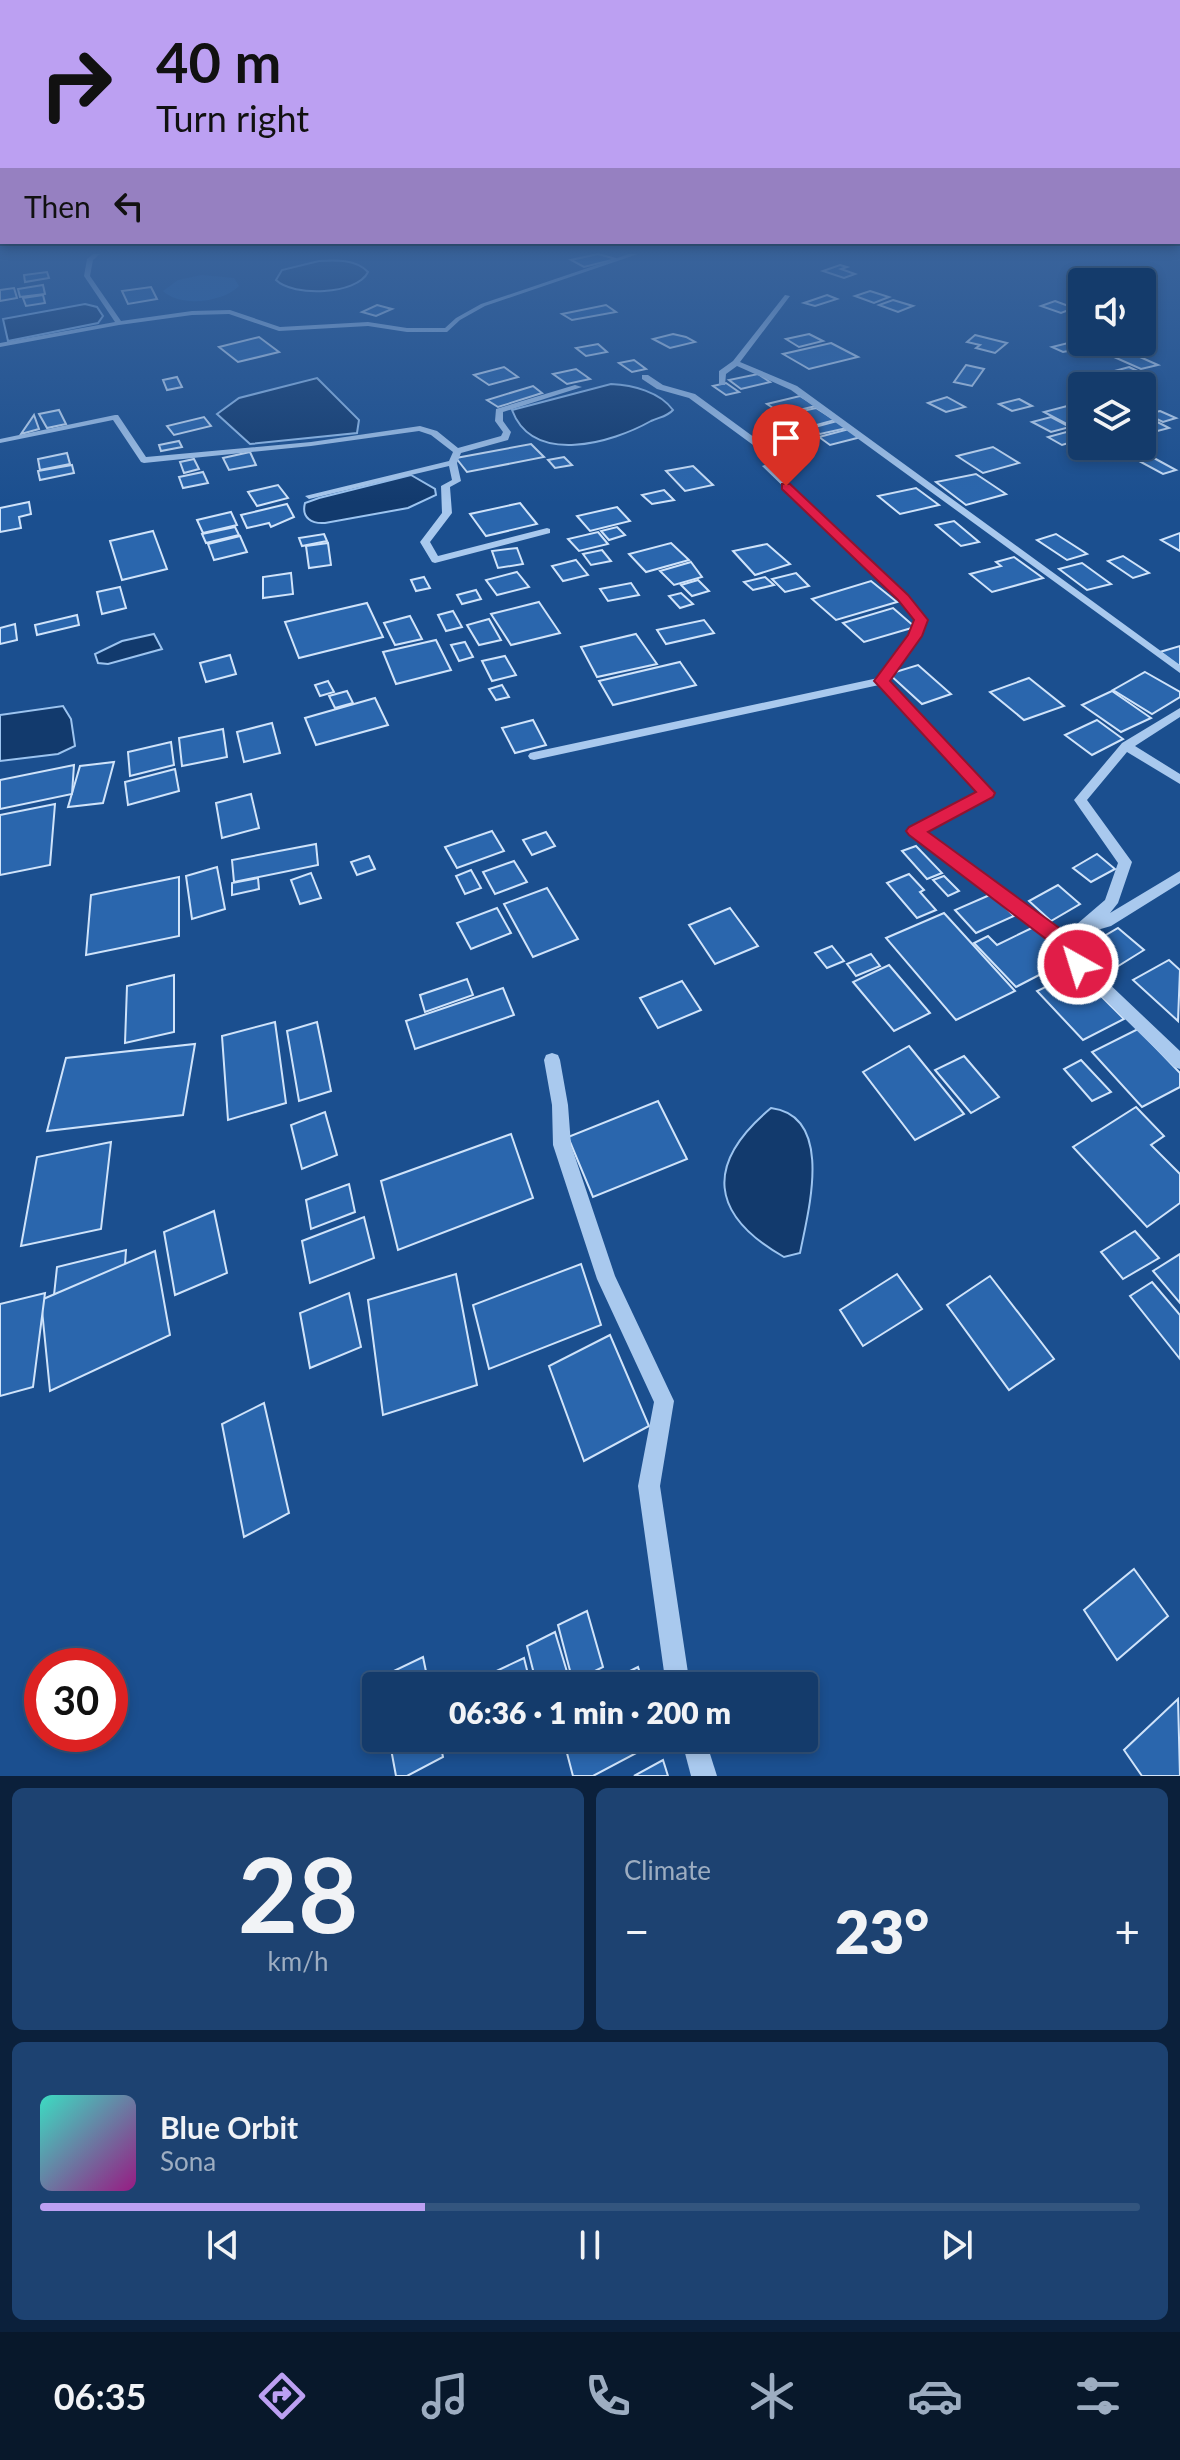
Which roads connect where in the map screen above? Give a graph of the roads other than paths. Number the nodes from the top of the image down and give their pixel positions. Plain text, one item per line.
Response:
1 (44, 337) edge
2 (756, 337) edge
3 (0, 345) edge
4 (736, 363) junction
5 (645, 377) dead end
6 (722, 383) dead end
7 (578, 387) dead end
8 (0, 441) edge
9 (457, 451) junction
10 (453, 463) junction
11 (309, 496) dead end
12 (547, 531) dead end
13 (1180, 670) edge
14 (882, 681) junction
15 (1180, 712) edge
16 (1126, 746) junction
17 (534, 756) dead end
18 (1180, 780) edge
19 (1180, 876) edge
20 (1082, 928) junction
21 (1071, 947) junction
22 (552, 1060) dead end
23 (1180, 1062) edge
24 (676, 1672) edge
25 (697, 1752) edge
26 (704, 1776) edge

1 - 3 street
2 - 4 street
4 - 6 street
4 - 13 street
5 - 14 street
7 - 9 street
8 - 9 street
9 - 10 street
10 - 11 street
10 - 12 street
14 - 17 street
14 - 21 street
15 - 16 street
16 - 18 street
16 - 20 street
19 - 20 street
20 - 21 street
21 - 23 street
22 - 24 street
25 - 26 street

